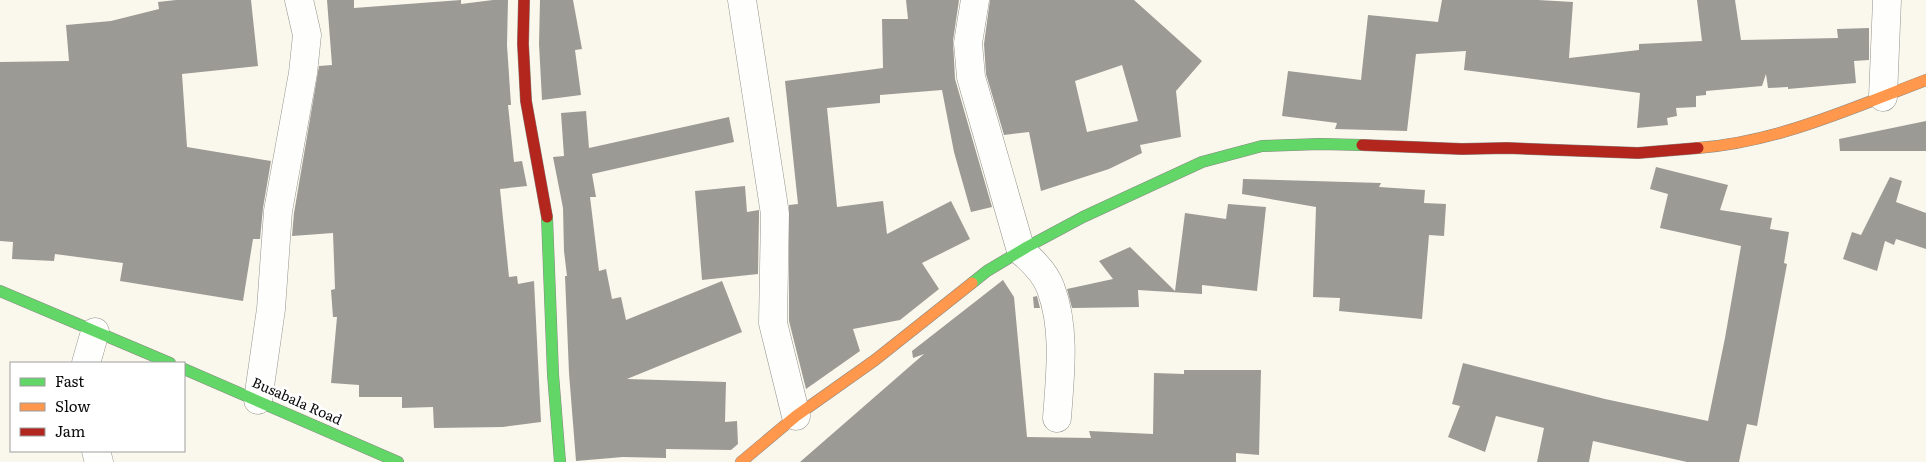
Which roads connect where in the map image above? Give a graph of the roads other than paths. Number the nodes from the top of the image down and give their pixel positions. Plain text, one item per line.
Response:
1 (299, 0) edge
2 (524, 0) edge
3 (742, 0) edge
4 (975, 0) edge
5 (1887, 0) edge
6 (1926, 80) edge
7 (1883, 97) junction
8 (1021, 251) junction
9 (0, 291) edge
10 (94, 332) junction
11 (86, 362) edge
12 (168, 362) edge
13 (185, 369) edge
14 (258, 400) junction
15 (796, 416) junction
16 (1058, 418) dead end
17 (398, 462) edge
18 (560, 462) edge
19 (741, 462) edge

1 - 14 street
2 - 18 street
3 - 15 street
4 - 8 street
5 - 7 street
6 - 7 street
7 - 8 street
8 - 15 street
8 - 16 street
9 - 10 street
10 - 11 street
10 - 12 street
13 - 14 street, Busabala Road
14 - 17 street, Busabala Road
15 - 19 street

